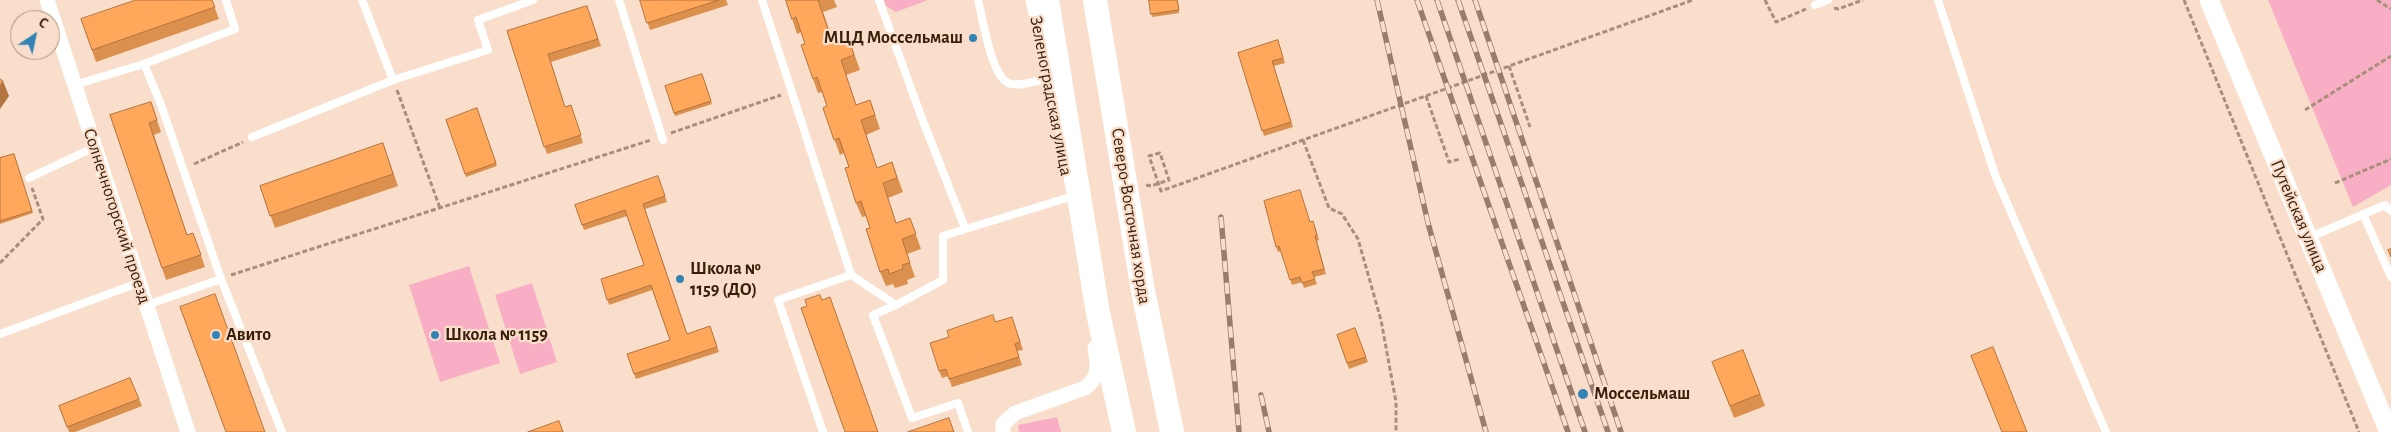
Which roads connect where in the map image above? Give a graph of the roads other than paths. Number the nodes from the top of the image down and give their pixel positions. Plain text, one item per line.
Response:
1 (47, 0) edge
2 (226, 0) edge
3 (362, 0) edge
4 (533, 0) edge
5 (619, 0) edge
6 (762, 0) edge
7 (879, 0) edge
8 (978, 0) edge
9 (1033, 0) edge
10 (1047, 0) edge
11 (1095, 0) edge
12 (1828, 0) edge
13 (1938, 0) edge
14 (2209, 0) edge
15 (1815, 5) dead end
16 (144, 64) junction
17 (1049, 78) junction
18 (393, 80) junction
19 (74, 85) junction
20 (252, 137) road end
21 (663, 138) road end
22 (95, 147) junction
23 (29, 178) road end
24 (1069, 194) junction
25 (2391, 211) edge
26 (2363, 214) junction
27 (965, 228) junction
28 (2308, 238) junction
29 (852, 275) junction
30 (2391, 277) edge
31 (221, 279) junction
32 (138, 283) junction
33 (147, 305) junction
34 (896, 305) junction
35 (0, 334) edge
36 (188, 432) edge
37 (282, 432) edge
38 (823, 432) edge
39 (968, 432) edge
40 (1003, 432) edge
41 (1124, 432) edge
42 (1172, 432) edge
43 (2106, 432) edge
44 (2389, 432) edge

1 - 19 street, Солнечногорский проезд
2 - 16 lane
3 - 18 lane
4 - 18 lane
5 - 21 lane
6 - 29 lane
7 - 27 lane
8 - 17 lane
9 - 17 street, Зеленоградская улица
10 - 41 main road
11 - 42 main road, Северо-Восточная хорда
12 - 15 lane
13 - 43 lane
14 - 28 street, Путейская улица
16 - 19 lane
16 - 31 lane
17 - 24 street, Зеленоградская улица
18 - 20 lane
19 - 22 street, Солнечногорский проезд
22 - 23 lane
22 - 32 street, Солнечногорский проезд
24 - 27 lane
24 - 40 street
25 - 26 lane
26 - 28 lane
26 - 30 lane
27 - 34 lane
28 - 44 street, Путейская улица
29 - 34 lane
29 - 38 lane
31 - 33 lane
31 - 37 lane
32 - 33 street, Солнечногорский проезд
32 - 35 lane
33 - 36 street, Солнечногорский проезд
34 - 39 lane

